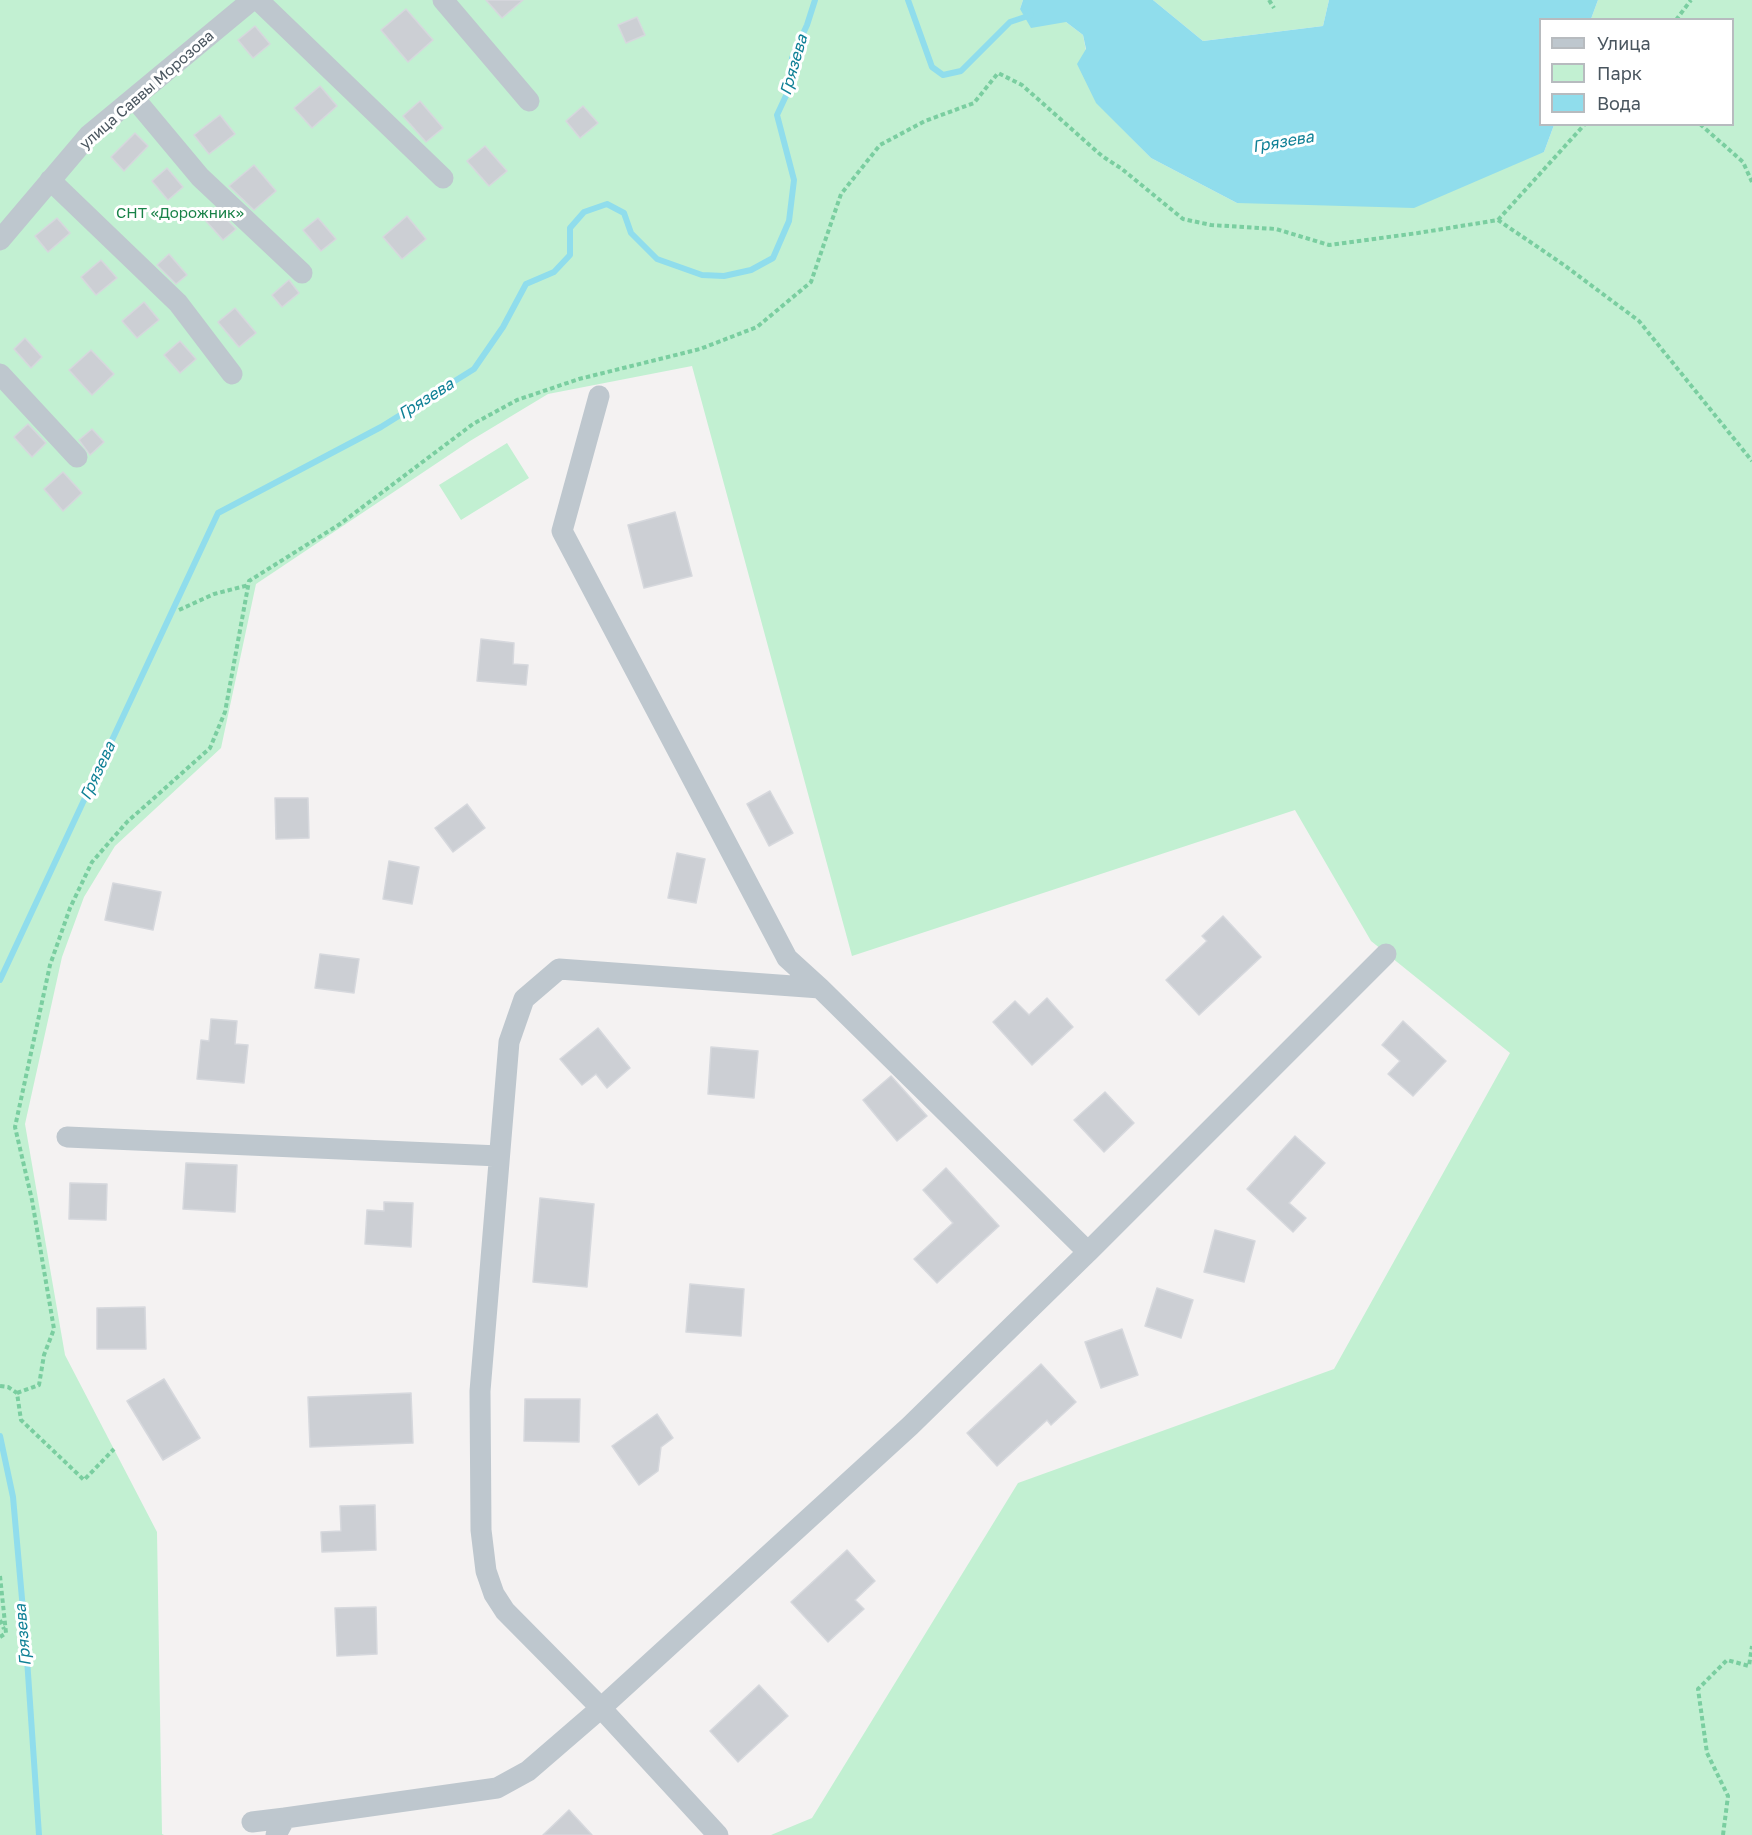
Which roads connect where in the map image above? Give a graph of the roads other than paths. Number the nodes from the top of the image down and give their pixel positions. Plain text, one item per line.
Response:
1 (252, 0) edge
2 (258, 0) edge
3 (443, 0) edge
4 (134, 98) junction
5 (529, 101) dead end
6 (444, 178) dead end
7 (51, 180) junction
8 (0, 240) edge
9 (302, 273) dead end
10 (0, 374) edge
11 (232, 375) dead end
12 (599, 396) dead end
13 (77, 457) dead end
14 (1386, 954) dead end
15 (820, 988) junction
16 (67, 1137) dead end
17 (500, 1156) junction
18 (1088, 1252) junction
19 (601, 1708) junction
20 (252, 1822) dead end
21 (280, 1826) edge
22 (718, 1835) edge

1 - 4 street, улица Саввы Морозова
2 - 6 street
3 - 5 street
4 - 7 street, улица Саввы Морозова
4 - 9 street
7 - 8 street, улица Саввы Морозова
7 - 11 street
10 - 13 street
12 - 15 street
14 - 18 street
15 - 17 street
15 - 18 street
16 - 17 street
17 - 19 street
18 - 19 street
19 - 21 street
19 - 22 street
20 - 21 street

